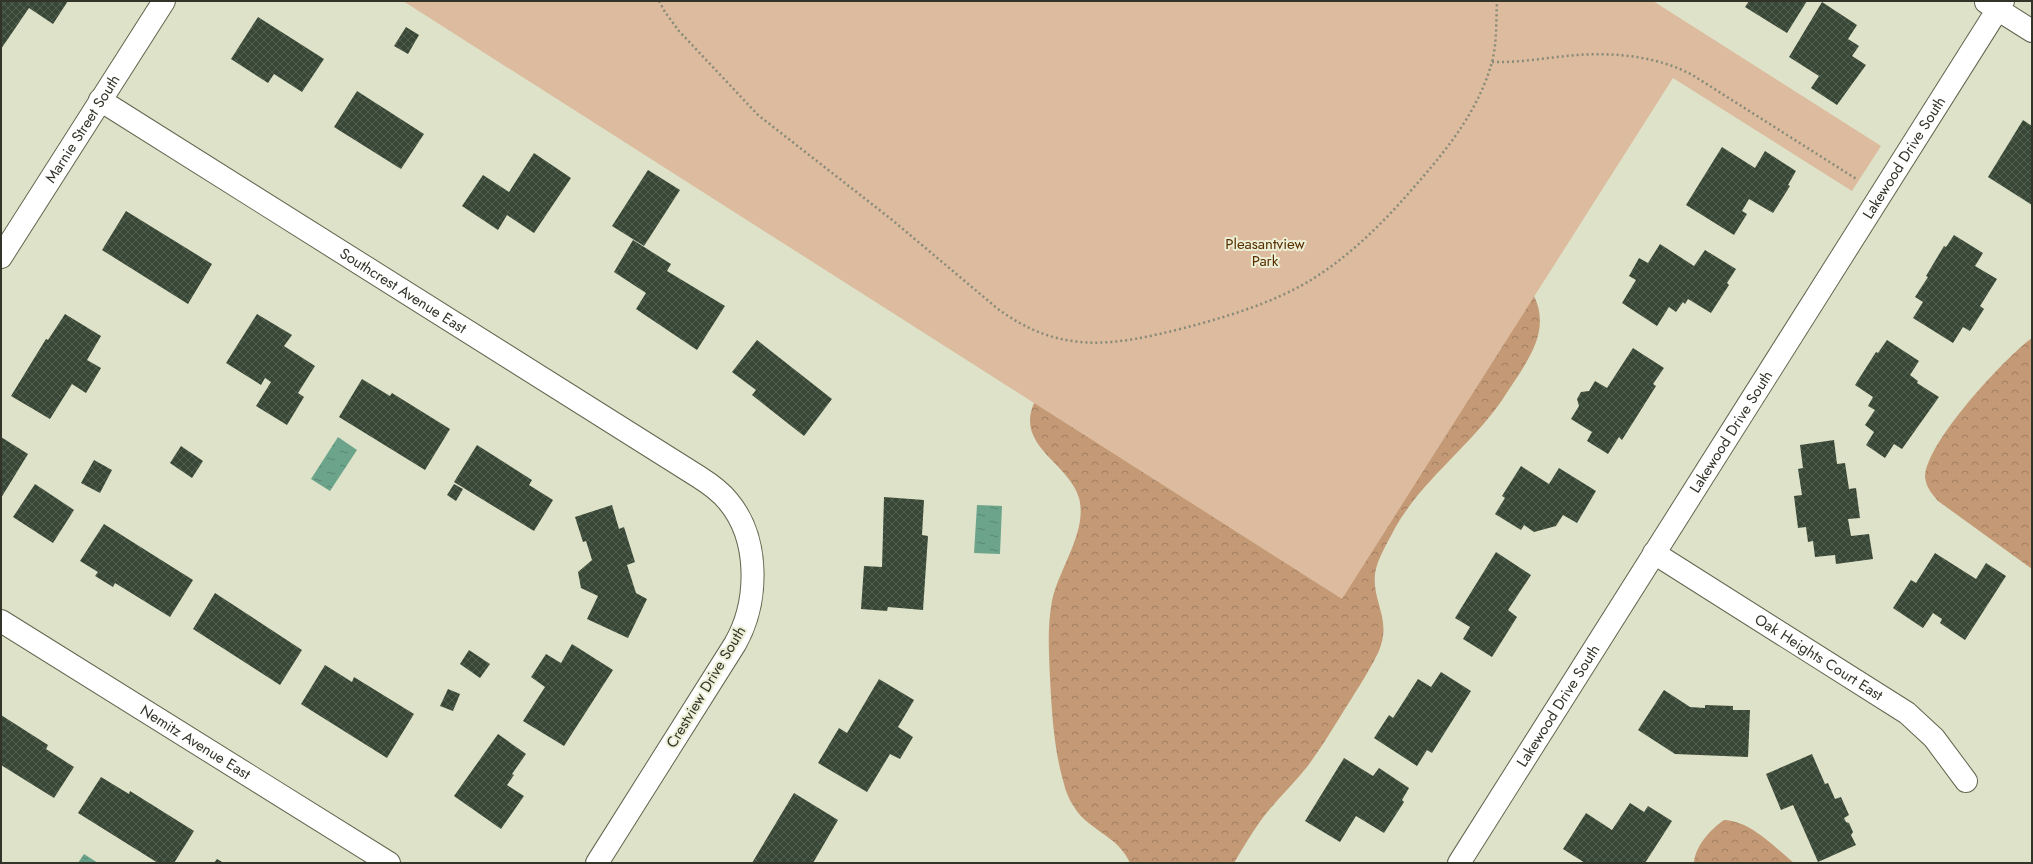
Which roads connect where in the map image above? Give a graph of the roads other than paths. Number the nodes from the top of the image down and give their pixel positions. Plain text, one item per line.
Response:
1 (164, 1) edge
2 (1995, 4) edge
3 (2032, 31) edge
4 (100, 100) junction
5 (1, 257) edge
6 (706, 482) joint
7 (1654, 553) junction
8 (1, 621) edge
9 (1966, 781) dead end
10 (390, 863) edge
11 (597, 863) edge
12 (1459, 863) edge

1 - 4 street, Marnie Street South
2 - 3 street
2 - 7 street, Lakewood Drive South
4 - 5 street, Marnie Street South
4 - 6 street, Southcrest Avenue East
6 - 11 street, Crestview Drive South
7 - 9 street, Oak Heights Court East
7 - 12 street, Lakewood Drive South
8 - 10 street, Nemitz Avenue East

